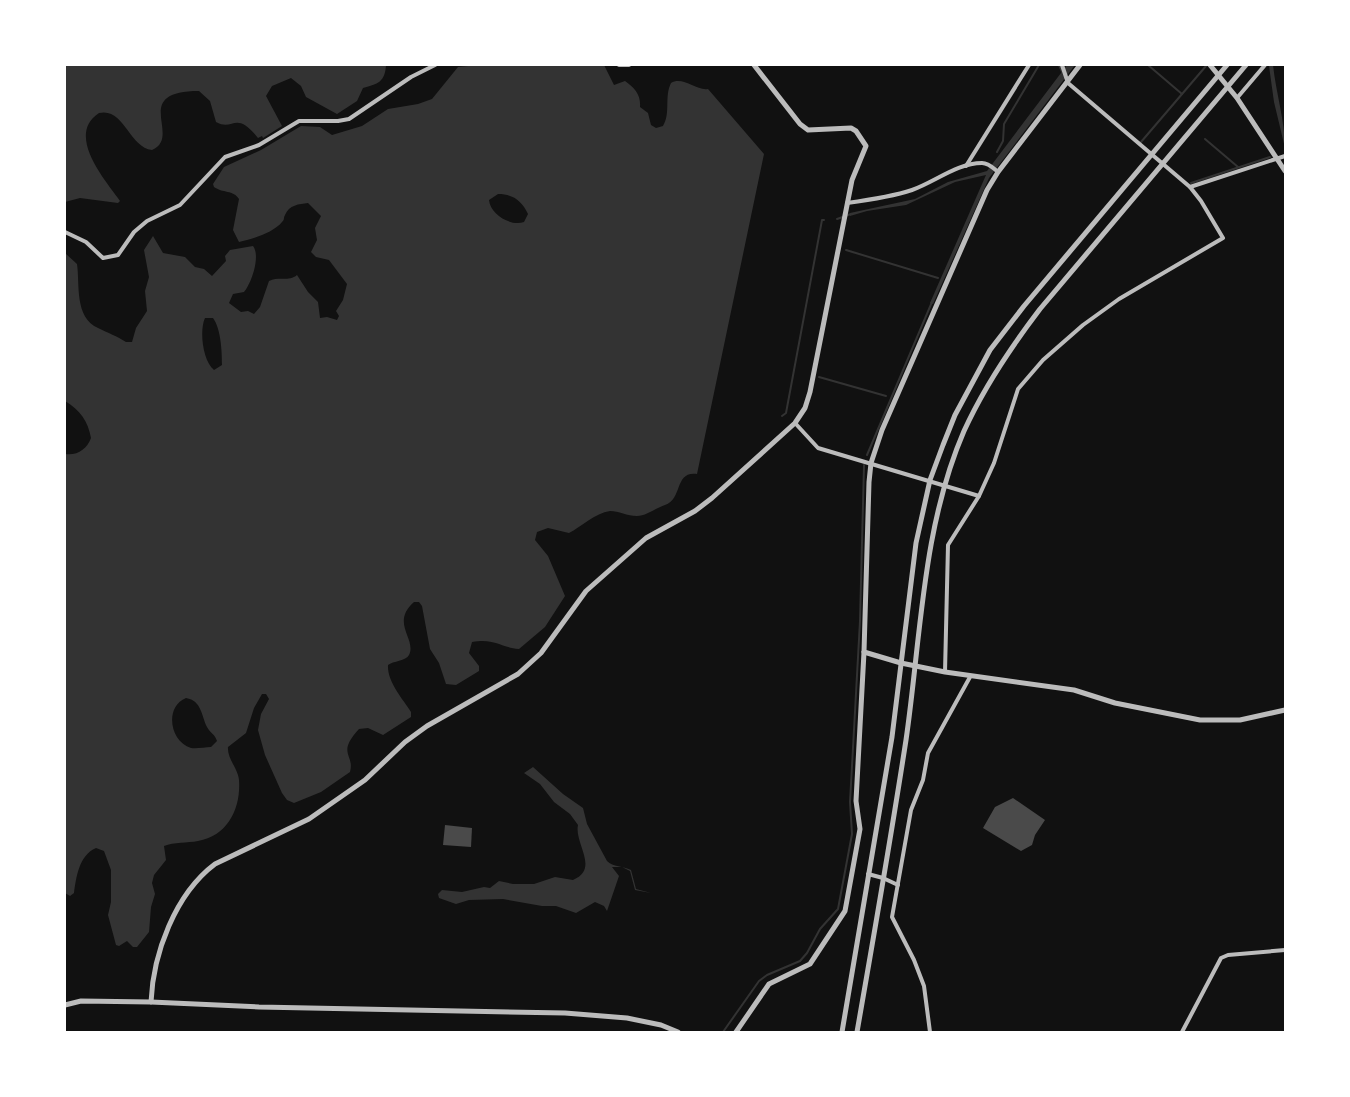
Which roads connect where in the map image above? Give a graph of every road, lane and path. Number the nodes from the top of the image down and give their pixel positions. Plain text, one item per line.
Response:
1 (435, 65) edge
2 (619, 65) edge
3 (629, 65) edge
4 (754, 65) edge
5 (1029, 65) edge
6 (1062, 65) edge
7 (1080, 65) edge
8 (1210, 65) edge
9 (1227, 65) edge
10 (1246, 65) edge
11 (1264, 65) edge
12 (1218, 75) junction
13 (1068, 83) junction
14 (1228, 88) junction
15 (1237, 98) junction
16 (1152, 155) junction
17 (1285, 156) edge
18 (1276, 158) junction
19 (1164, 164) junction
20 (966, 166) junction
21 (1285, 171) edge
22 (998, 172) junction
23 (1190, 187) junction
24 (847, 203) junction
25 (65, 232) edge
26 (796, 423) junction
27 (872, 463) junction
28 (930, 480) junction
29 (945, 485) junction
30 (979, 496) junction
31 (864, 652) junction
32 (901, 663) junction
33 (916, 666) junction
34 (945, 672) junction
35 (970, 677) junction
36 (1285, 710) edge
37 (868, 874) junction
38 (884, 878) junction
39 (898, 885) junction
40 (1285, 950) edge
41 (150, 1002) junction
42 (65, 1005) edge
43 (678, 1032) edge
44 (736, 1032) edge
45 (842, 1032) edge
46 (857, 1032) edge
47 (930, 1032) edge
48 (1182, 1032) edge

1 - 25 street
2 - 3 street
4 - 24 street
5 - 20 street
6 - 13 street
7 - 13 street
8 - 12 street
9 - 12 street
10 - 14 street
11 - 15 street
12 - 14 street
12 - 16 street
13 - 16 street
13 - 22 street
14 - 15 street
14 - 19 street
15 - 18 street
16 - 19 street
16 - 28 street
17 - 18 street
18 - 21 street
18 - 23 street
19 - 23 street
19 - 29 street
20 - 22 street
20 - 24 street
22 - 27 street
23 - 30 street
24 - 26 street
26 - 27 street
26 - 41 street
27 - 28 street
27 - 31 street
28 - 29 street
28 - 32 street
29 - 30 street
29 - 33 street
30 - 34 street
31 - 32 street
31 - 44 street
32 - 33 street
32 - 37 street
33 - 34 street
33 - 38 street
34 - 35 street
35 - 36 street
35 - 39 street
37 - 38 street
37 - 45 street
38 - 39 street
38 - 46 street
39 - 47 street
40 - 48 street
41 - 42 street
41 - 43 street

